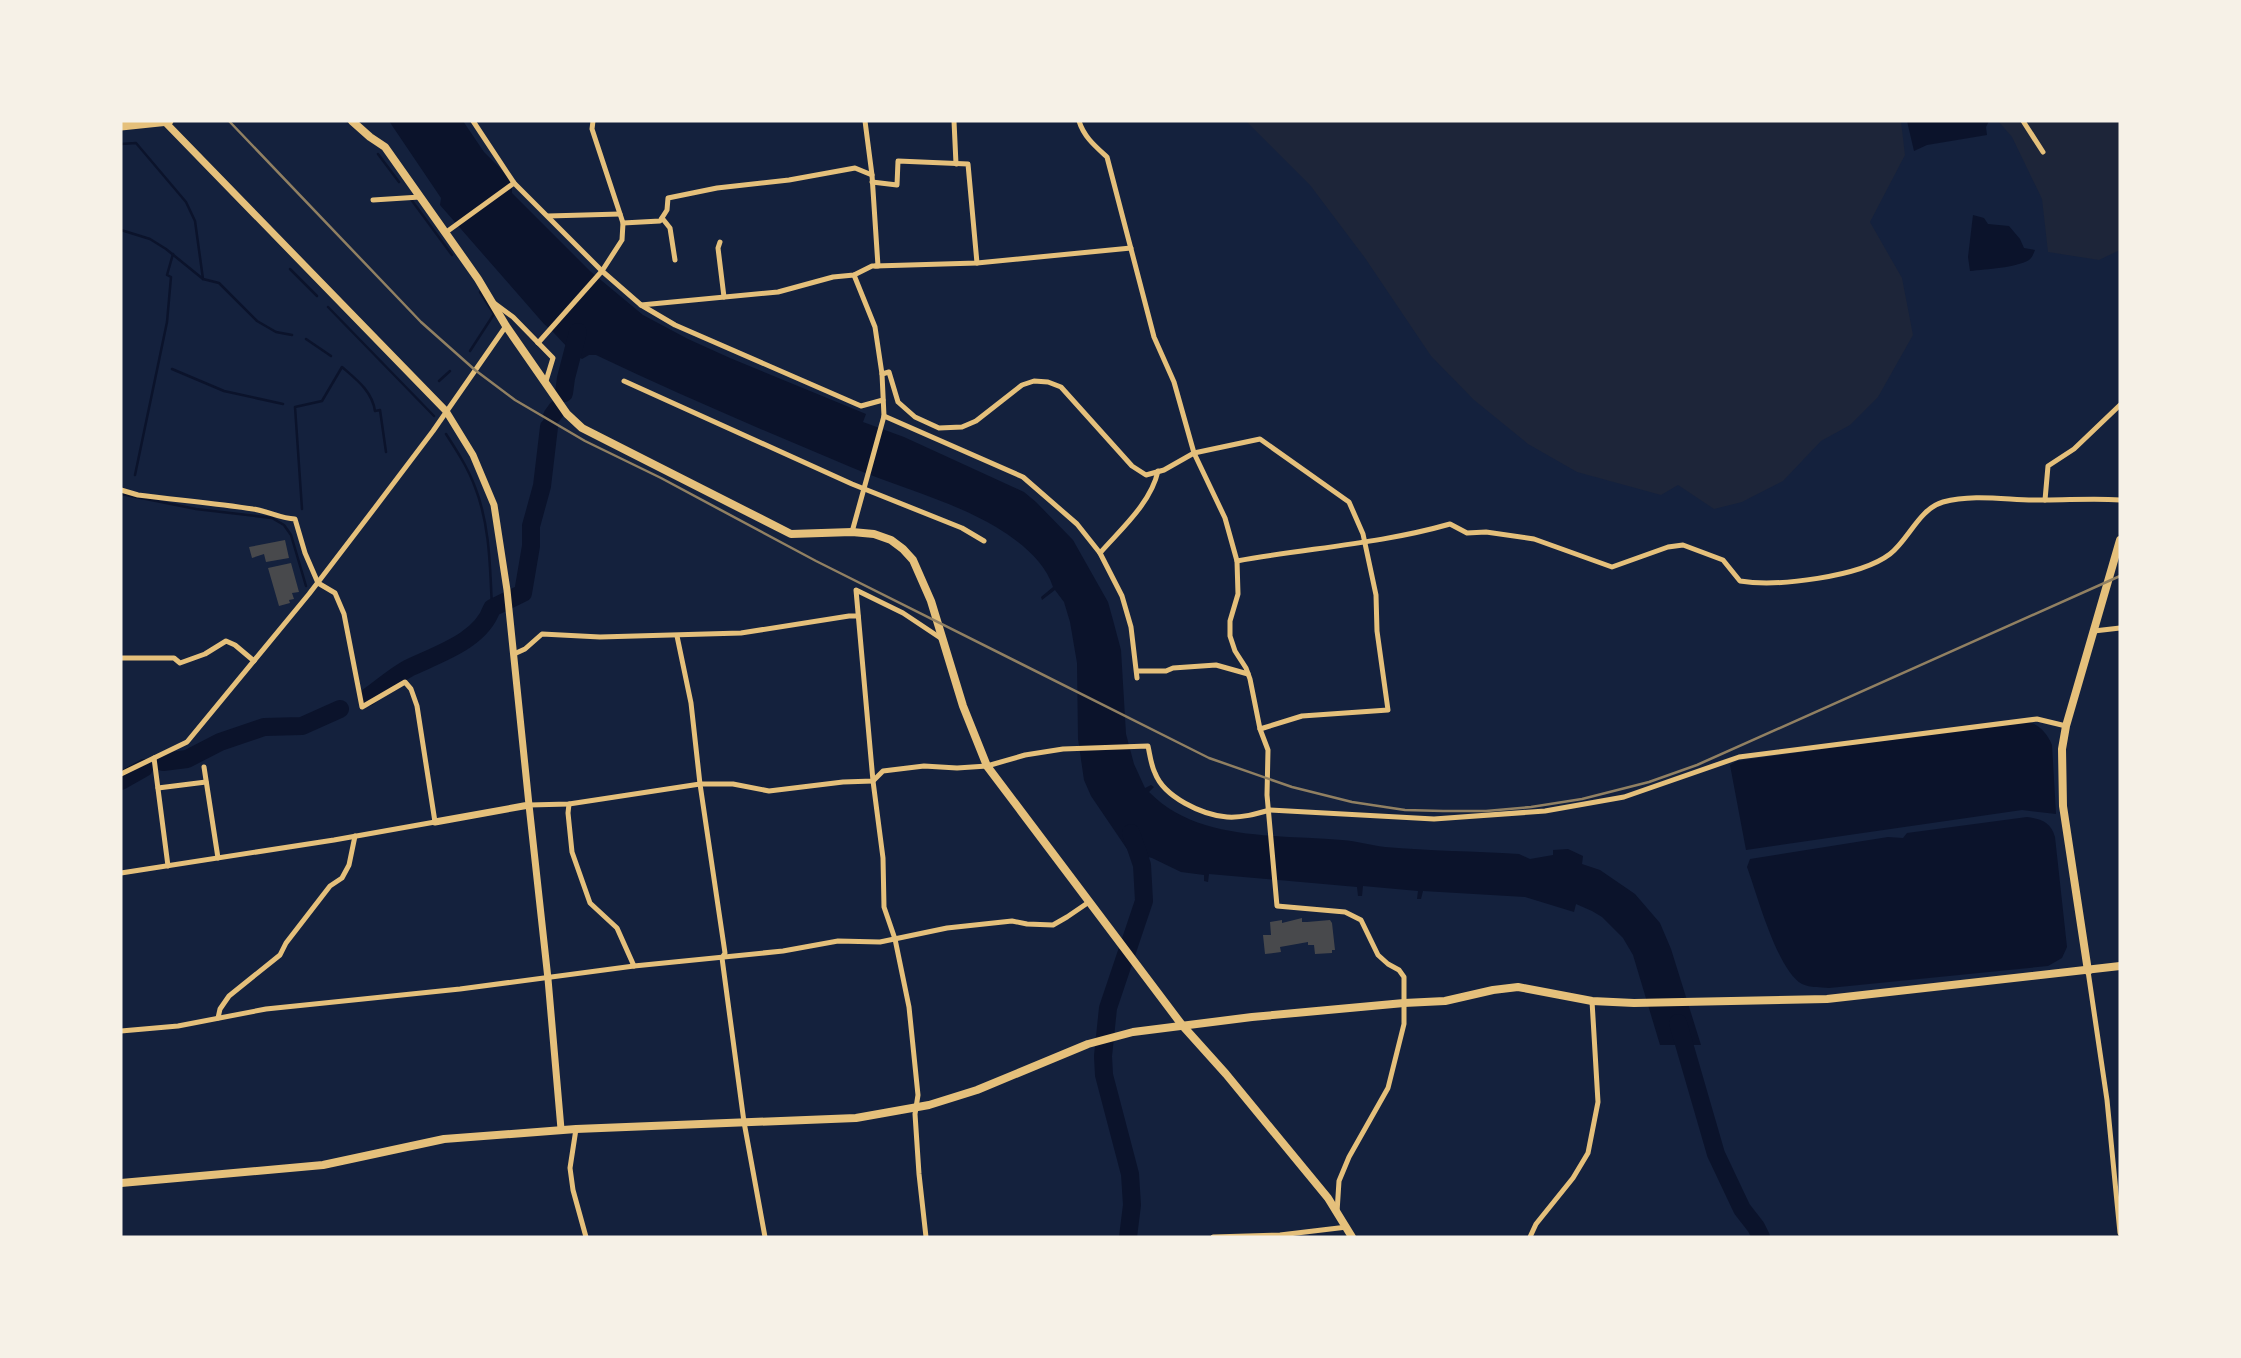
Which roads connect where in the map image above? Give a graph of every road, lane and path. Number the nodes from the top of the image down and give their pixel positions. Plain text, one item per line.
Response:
1 (164, 121) edge
2 (169, 121) edge
3 (352, 121) edge
4 (473, 121) edge
5 (593, 121) edge
6 (865, 121) edge
7 (954, 121) edge
8 (1079, 121) edge
9 (2023, 121) edge
10 (121, 126) edge
11 (2043, 152) dead end
12 (956, 164) junction
13 (872, 179) junction
14 (511, 184) junction
15 (417, 197) junction
16 (373, 200) dead end
17 (620, 214) junction
18 (548, 216) junction
19 (662, 218) junction
20 (623, 223) junction
21 (447, 231) junction
22 (720, 242) dead end
23 (1131, 248) junction
24 (675, 260) dead end
25 (977, 263) junction
26 (872, 266) junction
27 (602, 271) junction
28 (853, 275) junction
29 (724, 297) junction
30 (494, 303) junction
31 (641, 305) junction
32 (506, 326) junction
33 (538, 343) junction
34 (882, 374) junction
35 (546, 381) junction
36 (624, 381) dead end
37 (883, 400) junction
38 (2120, 405) edge
39 (446, 411) junction
40 (884, 416) junction
41 (1194, 453) junction
42 (1158, 471) junction
43 (864, 484) junction
44 (121, 490) edge
45 (2045, 500) junction
46 (2120, 500) edge
47 (852, 532) junction
48 (2120, 540) edge
49 (984, 541) dead end
50 (1365, 542) junction
51 (1100, 553) junction
52 (1237, 561) junction
53 (318, 583) junction
54 (858, 616) junction
55 (2120, 628) edge
56 (2094, 631) junction
57 (677, 636) junction
58 (942, 639) junction
59 (514, 654) junction
60 (121, 658) edge
61 (254, 662) junction
62 (1248, 674) junction
63 (2066, 726) junction
64 (1260, 729) junction
65 (154, 758) junction
66 (987, 766) junction
67 (204, 767) dead end
68 (121, 774) edge
69 (873, 781) junction
70 (206, 782) junction
71 (700, 784) junction
72 (158, 788) junction
73 (569, 804) junction
74 (529, 805) junction
75 (1270, 810) junction
76 (435, 822) junction
77 (355, 836) junction
78 (218, 858) junction
79 (168, 866) junction
80 (121, 873) edge
81 (1089, 902) junction
82 (894, 938) junction
83 (722, 958) junction
84 (634, 966) junction
85 (2120, 966) edge
86 (2088, 971) junction
87 (548, 979) junction
88 (1592, 1001) junction
89 (1404, 1003) junction
90 (218, 1018) junction
91 (1182, 1025) junction
92 (121, 1031) edge
93 (916, 1107) junction
94 (744, 1122) junction
95 (561, 1129) junction
96 (576, 1129) junction
97 (2120, 1133) edge
98 (2110, 1138) junction
99 (121, 1183) edge
100 (1337, 1212) junction
101 (1347, 1227) junction
102 (2120, 1233) edge
103 (586, 1237) edge
104 (765, 1237) edge
105 (926, 1237) edge
106 (1213, 1237) edge
107 (1352, 1237) edge
108 (1530, 1237) edge

1 - 39 street
2 - 10 main road
3 - 15 main road
4 - 14 street
5 - 17 street
6 - 13 street
7 - 12 street
8 - 23 street
9 - 11 street
12 - 13 street
12 - 25 street
13 - 19 street
13 - 26 street
14 - 18 street
14 - 21 street
15 - 16 street
15 - 21 main road
17 - 18 street
17 - 20 street
18 - 27 street
19 - 20 street
19 - 24 street
20 - 27 street
21 - 30 main road
22 - 29 street
23 - 25 street
23 - 41 street
25 - 26 street
26 - 28 street
27 - 31 street
27 - 33 street
28 - 29 street
28 - 34 street
29 - 31 street
30 - 32 main road
30 - 33 street
31 - 37 street
32 - 35 main road
32 - 39 street
33 - 35 street
34 - 37 street
34 - 42 street
35 - 47 main road
36 - 43 street
37 - 40 street
38 - 45 street
39 - 53 street
39 - 59 street
40 - 43 street
40 - 51 street
41 - 42 street
41 - 50 street
41 - 52 street
42 - 51 street
43 - 47 street
43 - 49 street
44 - 53 street
45 - 46 street
45 - 50 street
47 - 58 main road
48 - 56 main road
50 - 52 street
50 - 64 street
51 - 62 street
52 - 62 street
53 - 61 street
53 - 76 street
54 - 57 street
54 - 58 street
54 - 69 street
55 - 56 street
56 - 63 main road
57 - 59 street
57 - 71 street
58 - 66 main road
59 - 74 street
60 - 61 street
61 - 65 street
62 - 64 street
63 - 75 street
63 - 86 main road
64 - 75 street
65 - 68 street
65 - 72 street
66 - 69 street
66 - 75 street
66 - 81 main road
67 - 70 street
69 - 71 street
69 - 82 street
70 - 72 street
70 - 78 street
71 - 73 street
71 - 83 street
72 - 79 street
73 - 74 street
73 - 84 street
74 - 76 street
74 - 87 street
75 - 89 street
76 - 77 street
77 - 78 street
77 - 90 street
78 - 79 street
79 - 80 street
81 - 82 street
81 - 91 main road
82 - 83 street
82 - 93 street
83 - 84 street
83 - 94 street
84 - 87 street
85 - 86 main road
86 - 88 main road
86 - 98 street
87 - 90 street
87 - 95 street
88 - 89 main road
88 - 108 street
89 - 91 main road
89 - 100 street
90 - 92 street
91 - 93 main road
91 - 100 main road
93 - 94 main road
93 - 105 street
94 - 96 main road
94 - 104 street
95 - 96 main road
95 - 99 main road
96 - 103 street
97 - 98 street
98 - 102 street
100 - 101 main road
101 - 106 street
101 - 107 main road

